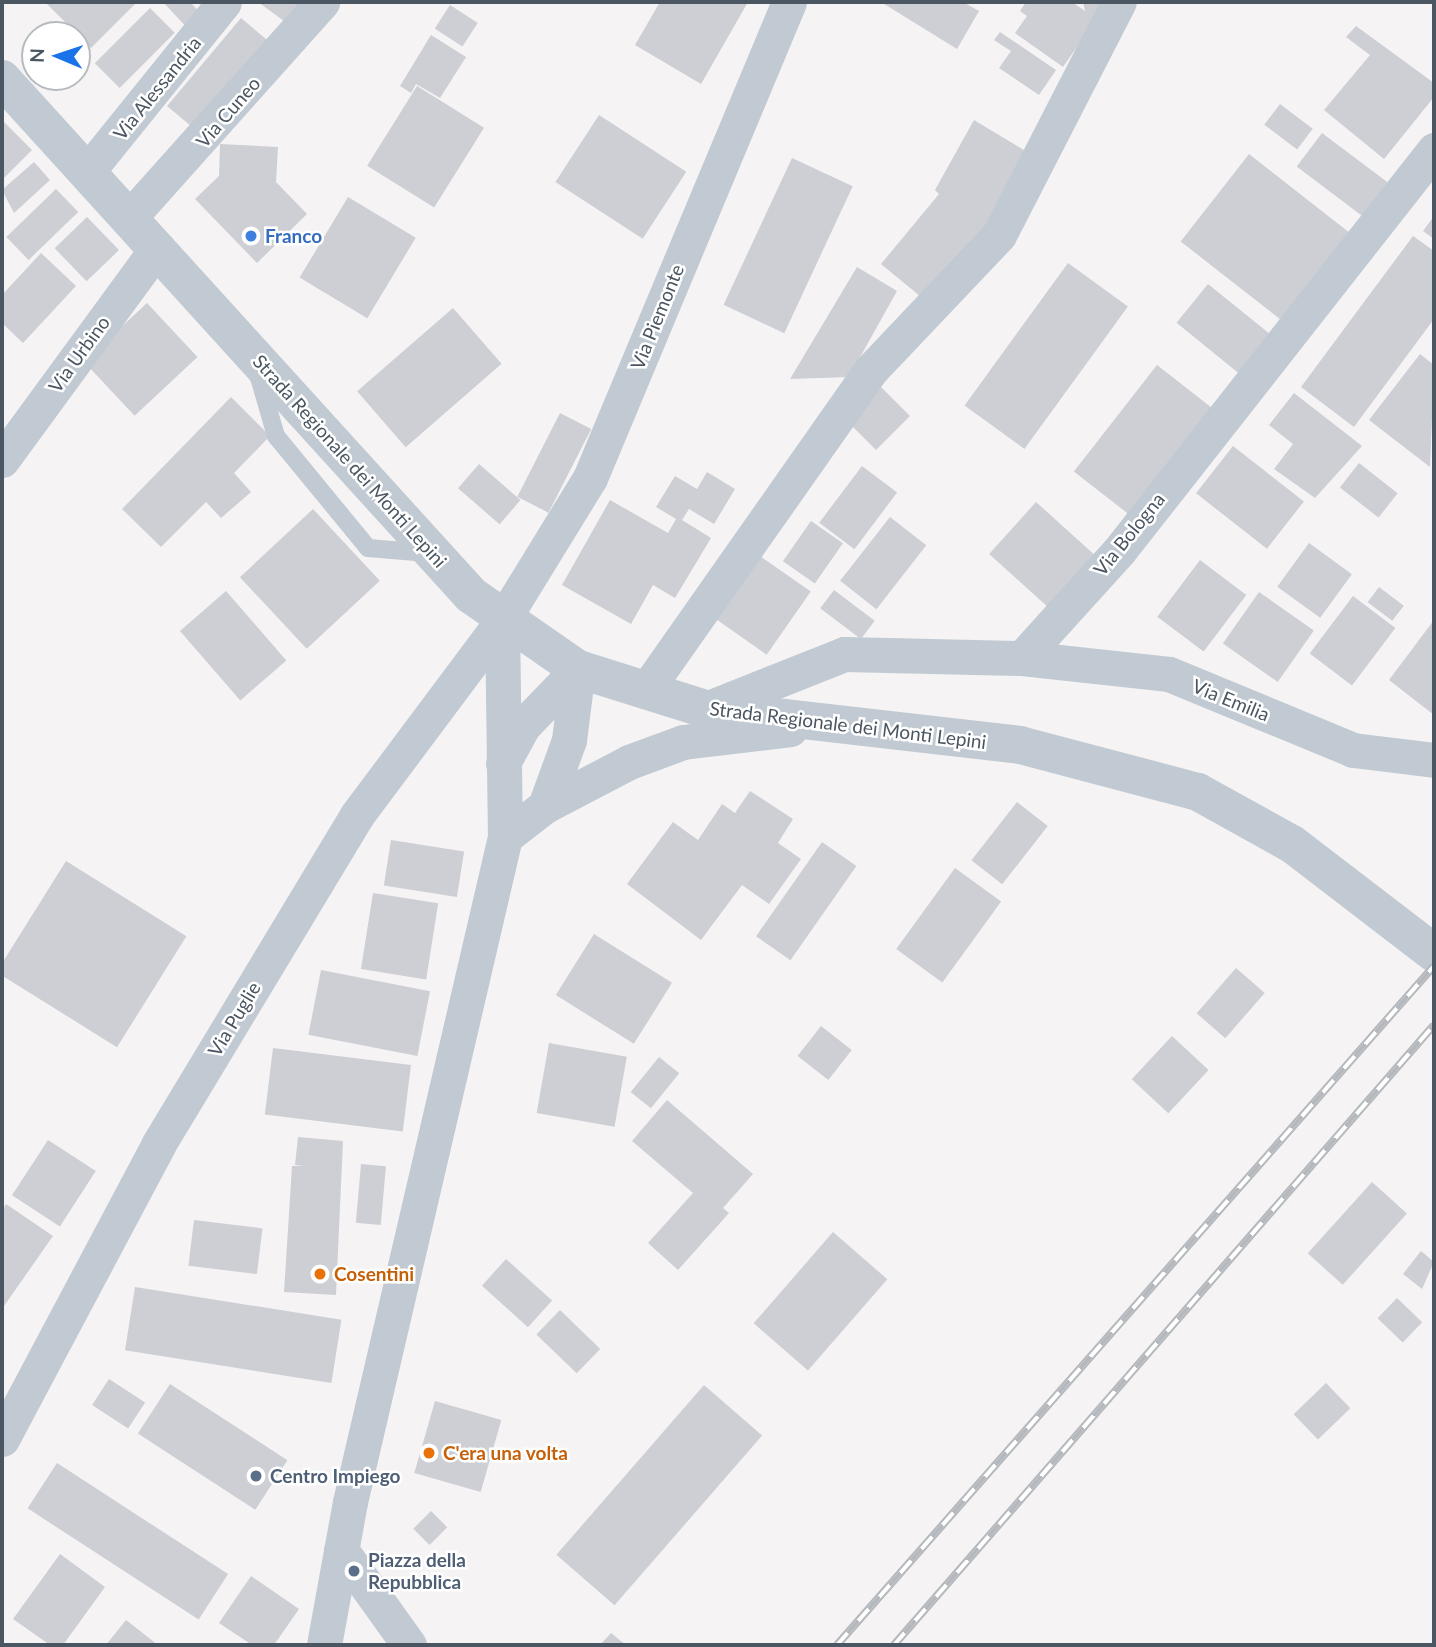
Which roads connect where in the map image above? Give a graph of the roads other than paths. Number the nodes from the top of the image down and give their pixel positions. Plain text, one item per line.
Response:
1 (224, 2) edge
2 (322, 2) edge
3 (789, 2) edge
4 (1119, 2) edge
5 (3, 83) edge
6 (1434, 150) edge
7 (87, 172) junction
8 (129, 218) junction
9 (157, 248) junction
10 (2, 460) edge
11 (502, 621) junction
12 (1022, 658) junction
13 (578, 669) junction
14 (646, 690) junction
15 (706, 709) junction
16 (842, 726) junction
17 (1434, 760) edge
18 (501, 766) junction
19 (545, 806) junction
20 (505, 837) junction
21 (1434, 953) edge
22 (2, 1439) edge
23 (341, 1550) junction
24 (324, 1645) edge
25 (409, 1645) edge

1 - 7 street, Via Alessandria
2 - 8 street, Via Cuneo
3 - 11 street, Via Piemonte
4 - 14 street
5 - 7 street, Strada Regionale dei Monti Lepini
6 - 12 street, Via Bologna
7 - 8 street, Strada Regionale dei Monti Lepini
8 - 9 street, Strada Regionale dei Monti Lepini
9 - 10 street, Via Urbino
9 - 11 street, Strada Regionale dei Monti Lepini
11 - 13 street, Strada Regionale dei Monti Lepini
11 - 18 street
11 - 22 street, Via Puglie
12 - 15 street
12 - 17 street, Via Emilia
13 - 14 street, Strada Regionale dei Monti Lepini
13 - 18 street
13 - 19 street
14 - 15 street, Strada Regionale dei Monti Lepini
15 - 16 street, Strada Regionale dei Monti Lepini
16 - 19 street
16 - 21 street, Strada Regionale dei Monti Lepini
18 - 20 street
19 - 20 street
20 - 23 street
23 - 24 street
23 - 25 street

